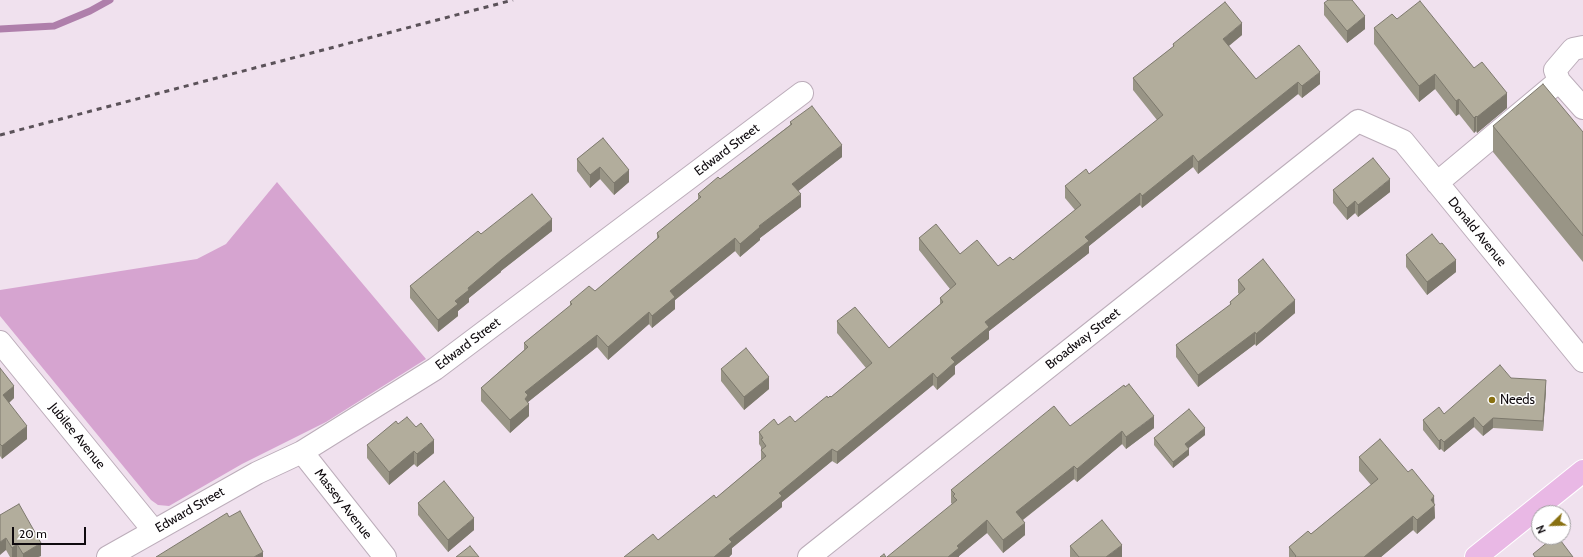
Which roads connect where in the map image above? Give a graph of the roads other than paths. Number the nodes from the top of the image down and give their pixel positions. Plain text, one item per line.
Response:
1 (1583, 47) edge
2 (1559, 81) junction
3 (802, 93) dead end
4 (1583, 108) edge
5 (1358, 121) joint
6 (1437, 183) junction
7 (0, 342) edge
8 (1583, 361) edge
9 (302, 452) junction
10 (1583, 471) edge
11 (154, 531) junction
12 (108, 557) edge
13 (385, 557) edge
14 (809, 557) edge
15 (1476, 557) edge

1 - 2 street
2 - 4 street
2 - 6 street
3 - 9 street, Edward Street
5 - 6 street, Donald Avenue
5 - 14 street, Broadway Street
6 - 8 street, Donald Avenue
7 - 11 street, Jubilee Avenue
9 - 11 street, Edward Street
9 - 13 street, Massey Avenue
10 - 15 main road
11 - 12 street, Edward Street

